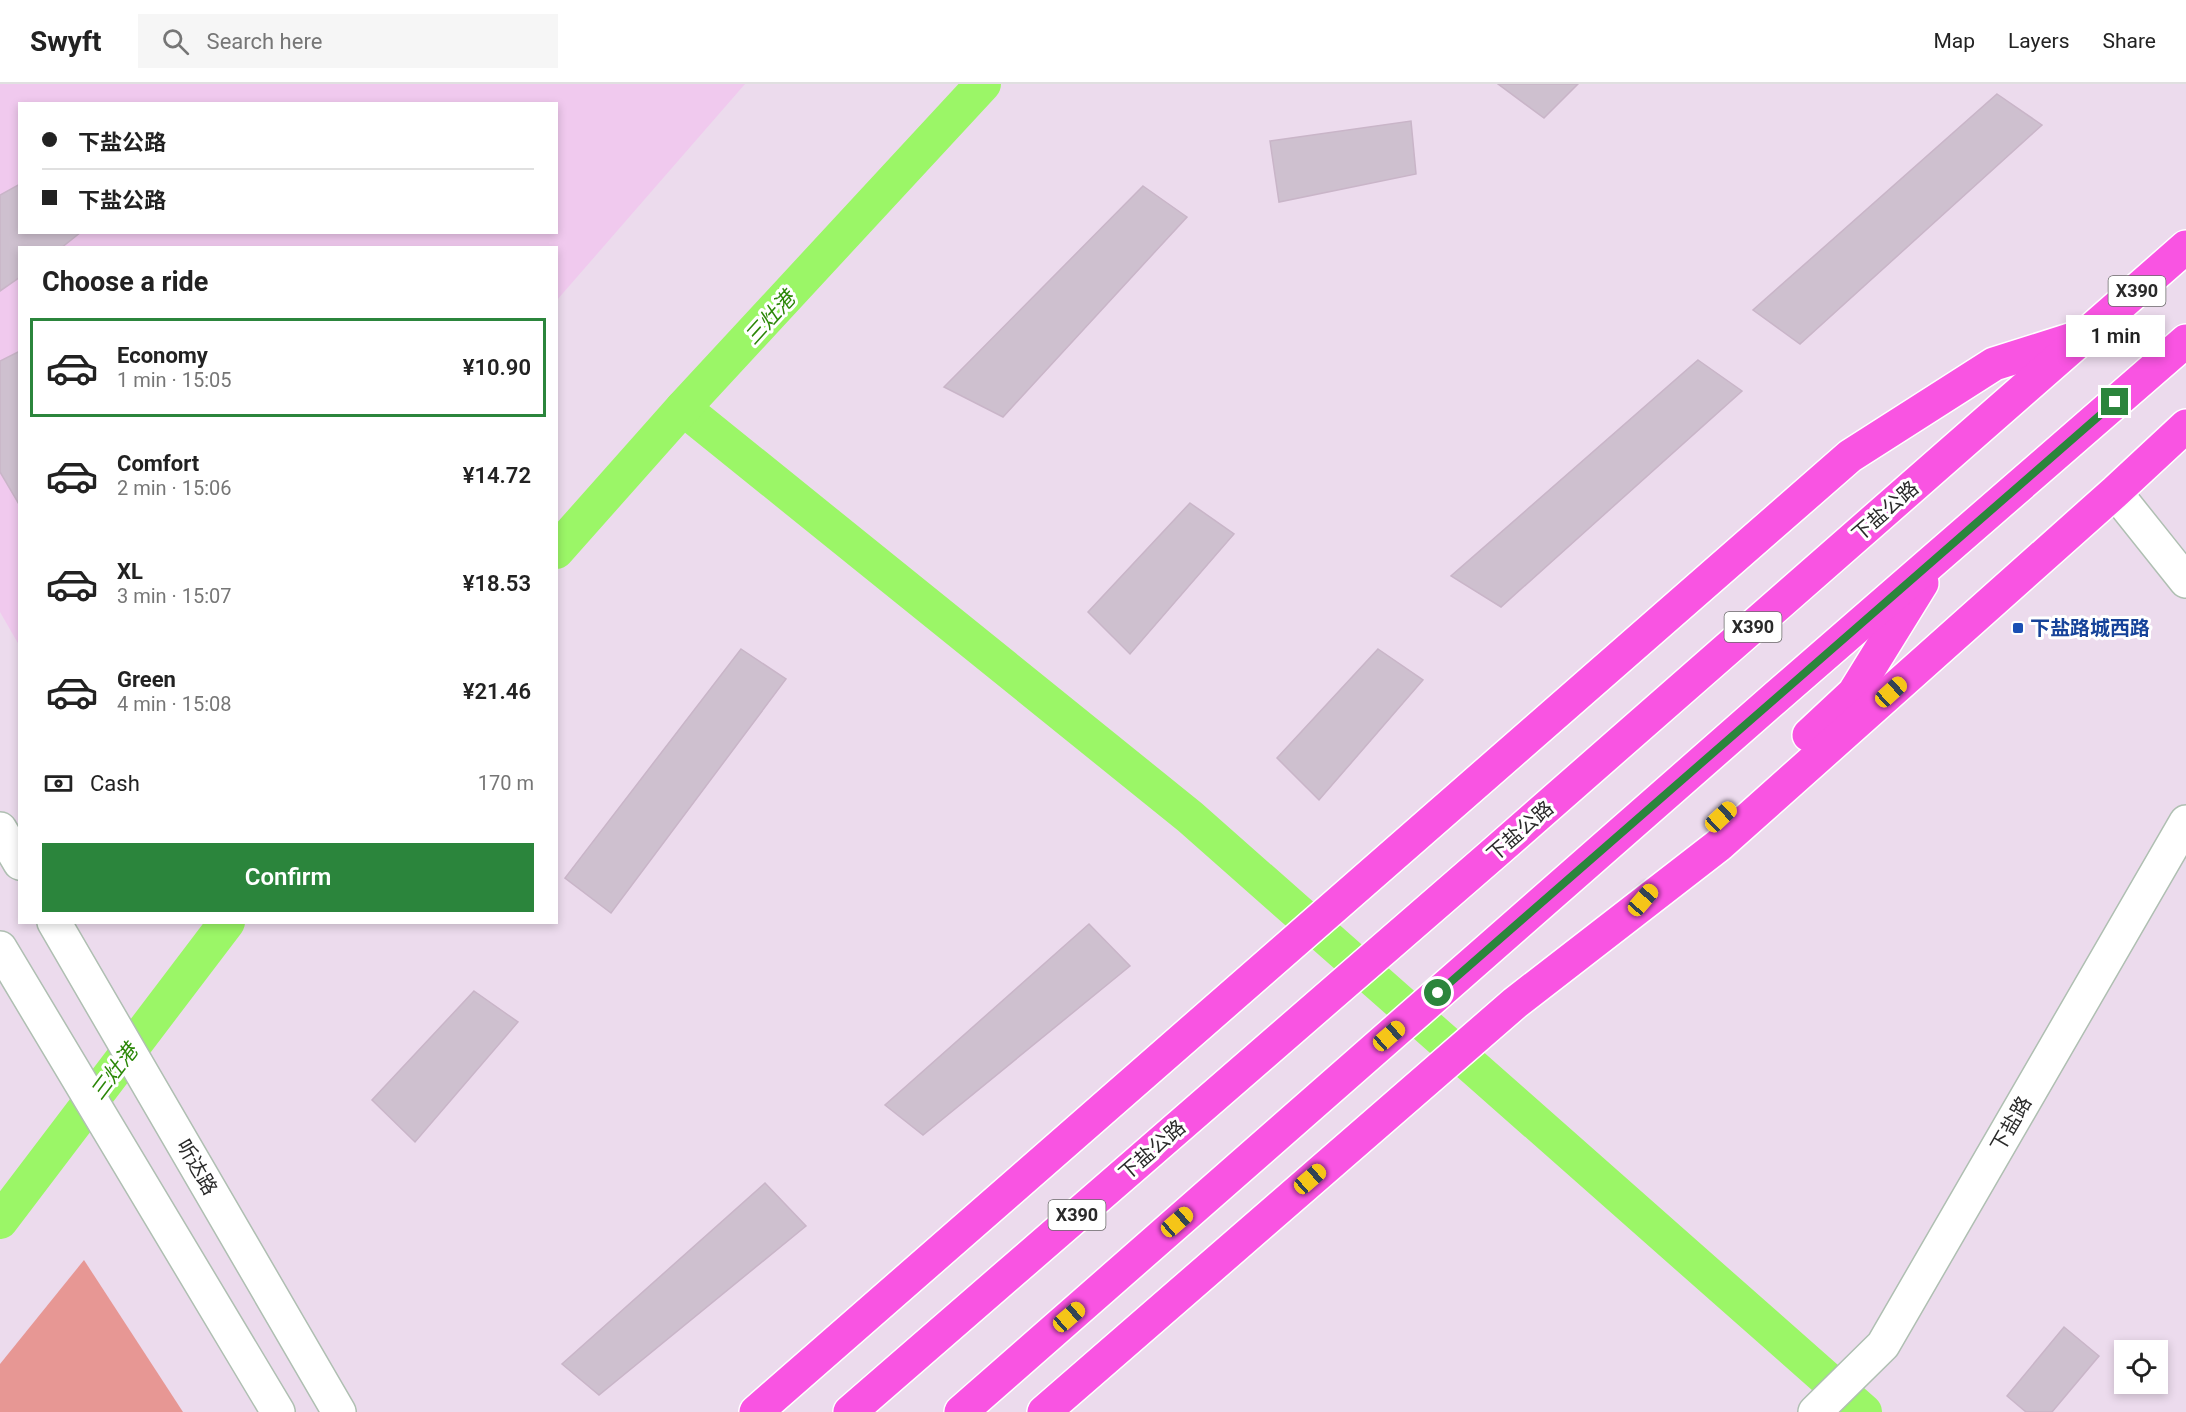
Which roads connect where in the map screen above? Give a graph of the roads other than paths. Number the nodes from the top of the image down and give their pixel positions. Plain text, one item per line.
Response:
1 (2186, 247) edge
2 (2087, 334) junction
3 (2186, 341) edge
4 (2186, 426) edge
5 (2115, 492) junction
6 (1939, 555) junction
7 (2186, 581) edge
8 (2186, 822) edge
9 (0, 829) edge
10 (18, 860) edge
11 (1628, 917) junction
12 (55, 924) edge
13 (0, 948) edge
14 (278, 1412) edge
15 (339, 1412) edge
16 (756, 1412) edge
17 (850, 1412) edge
18 (961, 1412) edge
19 (1044, 1412) edge
20 (1815, 1412) edge

1 - 2 main road, 下盐公路 / X390
2 - 16 main road
2 - 17 main road, 下盐公路 / X390
3 - 6 main road
4 - 5 main road
5 - 7 street
5 - 11 main road
6 - 11 main road
6 - 18 main road
8 - 20 street, 下盐路
9 - 10 street
11 - 19 main road
12 - 15 street, 听达路
13 - 14 street

